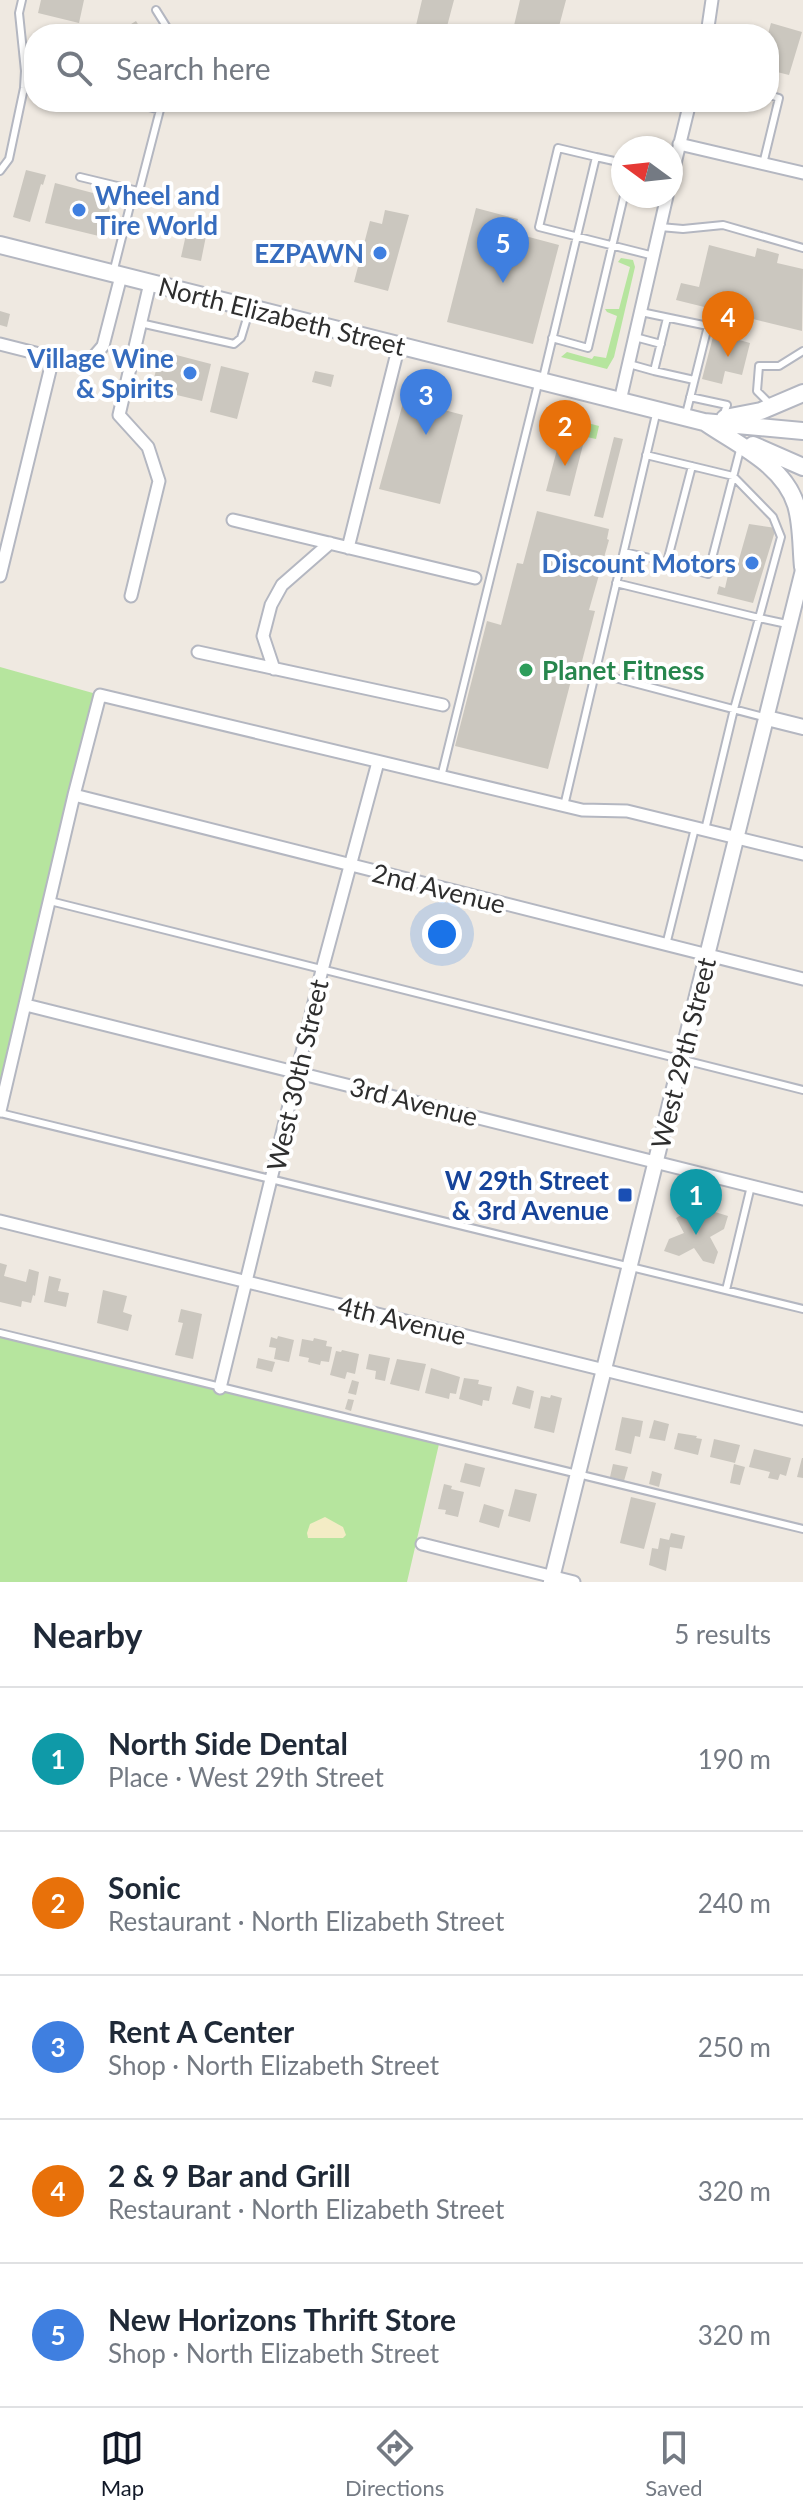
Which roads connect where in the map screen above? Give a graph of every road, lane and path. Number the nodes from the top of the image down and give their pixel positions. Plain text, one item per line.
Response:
1 (22, 0) edge
2 (712, 0) edge
3 (156, 10) dead end
4 (165, 24) edge
5 (708, 24) edge
6 (24, 61) edge
7 (24, 88) edge
8 (159, 112) edge
9 (687, 112) edge
10 (776, 112) edge
11 (681, 136) edge
12 (683, 145) edge
13 (596, 157) junction
14 (611, 160) edge
15 (763, 164) junction
16 (0, 171) edge
17 (803, 173) edge
18 (80, 177) dead end
19 (134, 190) junction
20 (621, 208) edge
21 (664, 208) edge
22 (660, 227) junction
23 (576, 237) junction
24 (0, 245) edge
25 (612, 246) junction
26 (803, 248) edge
27 (654, 256) junction
28 (117, 274) junction
29 (150, 283) junction
30 (250, 308) junction
31 (641, 312) junction
32 (667, 318) junction
33 (140, 323) junction
34 (708, 326) junction
35 (738, 331) dead end
36 (635, 337) junction
37 (552, 338) junction
38 (0, 344) edge
39 (661, 344) junction
40 (399, 345) junction
41 (803, 351) edge
42 (53, 358) junction
43 (629, 364) junction
44 (654, 371) junction
45 (694, 380) junction
46 (540, 381) junction
47 (803, 393) edge
48 (690, 397) junction
49 (620, 401) junction
50 (772, 407) junction
51 (657, 410) junction
52 (685, 417) junction
53 (722, 419) junction
54 (704, 422) junction
55 (803, 431) edge
56 (741, 446) junction
57 (646, 455) junction
58 (692, 466) junction
59 (803, 467) edge
60 (733, 476) junction
61 (233, 520) dead end
62 (330, 543) junction
63 (348, 548) junction
64 (624, 552) junction
65 (667, 562) junction
66 (803, 569) edge
67 (0, 576) edge
68 (475, 578) dead end
69 (616, 583) junction
70 (131, 596) dead end
71 (759, 618) junction
72 (794, 621) edge
73 (198, 652) dead end
74 (274, 669) junction
75 (596, 673) junction
76 (443, 705) dead end
77 (734, 709) junction
78 (767, 718) junction
79 (803, 727) edge
80 (378, 762) junction
81 (441, 777) junction
82 (74, 795) junction
83 (564, 806) junction
84 (700, 829) junction
85 (736, 838) junction
86 (803, 854) edge
87 (349, 865) junction
88 (50, 901) junction
89 (666, 945) junction
90 (707, 955) junction
91 (322, 970) junction
92 (803, 979) edge
93 (26, 1005) junction
94 (682, 1060) junction
95 (298, 1072) junction
96 (803, 1090) edge
97 (0, 1112) edge
98 (656, 1163) junction
99 (273, 1179) junction
100 (751, 1186) junction
101 (803, 1199) edge
102 (0, 1221) edge
103 (629, 1266) junction
104 (248, 1282) junction
105 (726, 1290) junction
106 (803, 1309) edge
107 (0, 1333) edge
108 (602, 1368) junction
109 (220, 1388) junction
110 (803, 1419) edge
111 (577, 1473) junction
112 (803, 1529) edge
113 (422, 1544) dead end
114 (552, 1579) edge
115 (574, 1582) edge

1 - 6 lane
2 - 5 street
3 - 4 lane
7 - 16 lane
8 - 19 lane
9 - 11 street
10 - 15 lane
12 - 15 street
13 - 14 lane
13 - 23 lane
13 - 23 lane
15 - 17 street
18 - 19 lane
19 - 28 lane
20 - 25 lane
21 - 22 street
22 - 26 lane
22 - 27 street
23 - 25 lane
23 - 37 lane
24 - 28 main road, North Elizabeth Street
25 - 27 lane
25 - 37 lane
27 - 31 street
28 - 29 main road, North Elizabeth Street
28 - 42 street
29 - 30 main road, North Elizabeth Street
29 - 33 street
30 - 33 lane
30 - 40 main road, North Elizabeth Street
31 - 32 lane
31 - 36 street
32 - 34 lane
32 - 39 lane
33 - 70 street
34 - 35 lane
34 - 45 lane
36 - 39 lane
36 - 43 street
37 - 46 lane
38 - 42 street
39 - 44 lane
40 - 46 main road, North Elizabeth Street
40 - 63 street
41 - 50 lane
42 - 67 street
43 - 44 lane
43 - 49 street
44 - 45 lane
45 - 48 lane
46 - 49 main road, North Elizabeth Street
46 - 81 lane
47 - 50 main road
48 - 52 lane
48 - 53 lane
49 - 51 main road, North Elizabeth Street
50 - 53 main road
51 - 52 main road, North Elizabeth Street
51 - 57 lane
52 - 54 main road, North Elizabeth Street
53 - 54 main road
54 - 55 main road, North Elizabeth Street
54 - 56 main road
54 - 59 main road, North Elizabeth Street
56 - 60 lane
56 - 66 main road
57 - 58 lane
57 - 64 lane
58 - 60 lane
58 - 65 lane
60 - 65 lane
60 - 71 lane
61 - 62 street
62 - 63 street
62 - 74 street
63 - 68 street
64 - 65 lane
64 - 69 lane
66 - 72 street, West 29th Street
69 - 71 lane
69 - 75 lane
71 - 72 lane
71 - 77 lane
72 - 78 street, West 29th Street
73 - 74 street
74 - 76 street
75 - 77 lane
75 - 83 lane
77 - 78 lane
77 - 84 lane
78 - 79 street
78 - 85 street, West 29th Street
80 - 81 street
80 - 82 street
80 - 87 street, West 30th Street
81 - 83 street
82 - 87 street, 2nd Avenue
82 - 88 street
83 - 84 street
84 - 85 street
84 - 89 lane
85 - 86 street
85 - 90 street, West 29th Street
87 - 89 street, 2nd Avenue
87 - 91 street, West 30th Street
88 - 91 lane
88 - 93 street
89 - 90 street, 2nd Avenue
90 - 92 street, 2nd Avenue
90 - 94 street, West 29th Street
91 - 94 lane
91 - 95 street, West 30th Street
93 - 95 street, 3rd Avenue
93 - 97 street
94 - 96 lane
94 - 98 street, West 29th Street
95 - 98 street, 3rd Avenue
95 - 99 street, West 30th Street
97 - 99 lane
98 - 100 street, 3rd Avenue
98 - 103 street, West 29th Street
99 - 103 lane
99 - 104 street, West 30th Street
100 - 101 street, 3rd Avenue
100 - 105 lane
102 - 104 street, 4th Avenue
103 - 105 lane
103 - 108 street, West 29th Street
104 - 108 street, 4th Avenue
104 - 109 street, West 30th Street
105 - 106 lane
107 - 109 lane
108 - 110 street, 4th Avenue
108 - 111 street, West 29th Street
109 - 111 lane
111 - 112 lane
111 - 114 street, West 29th Street
113 - 114 street
114 - 115 street

